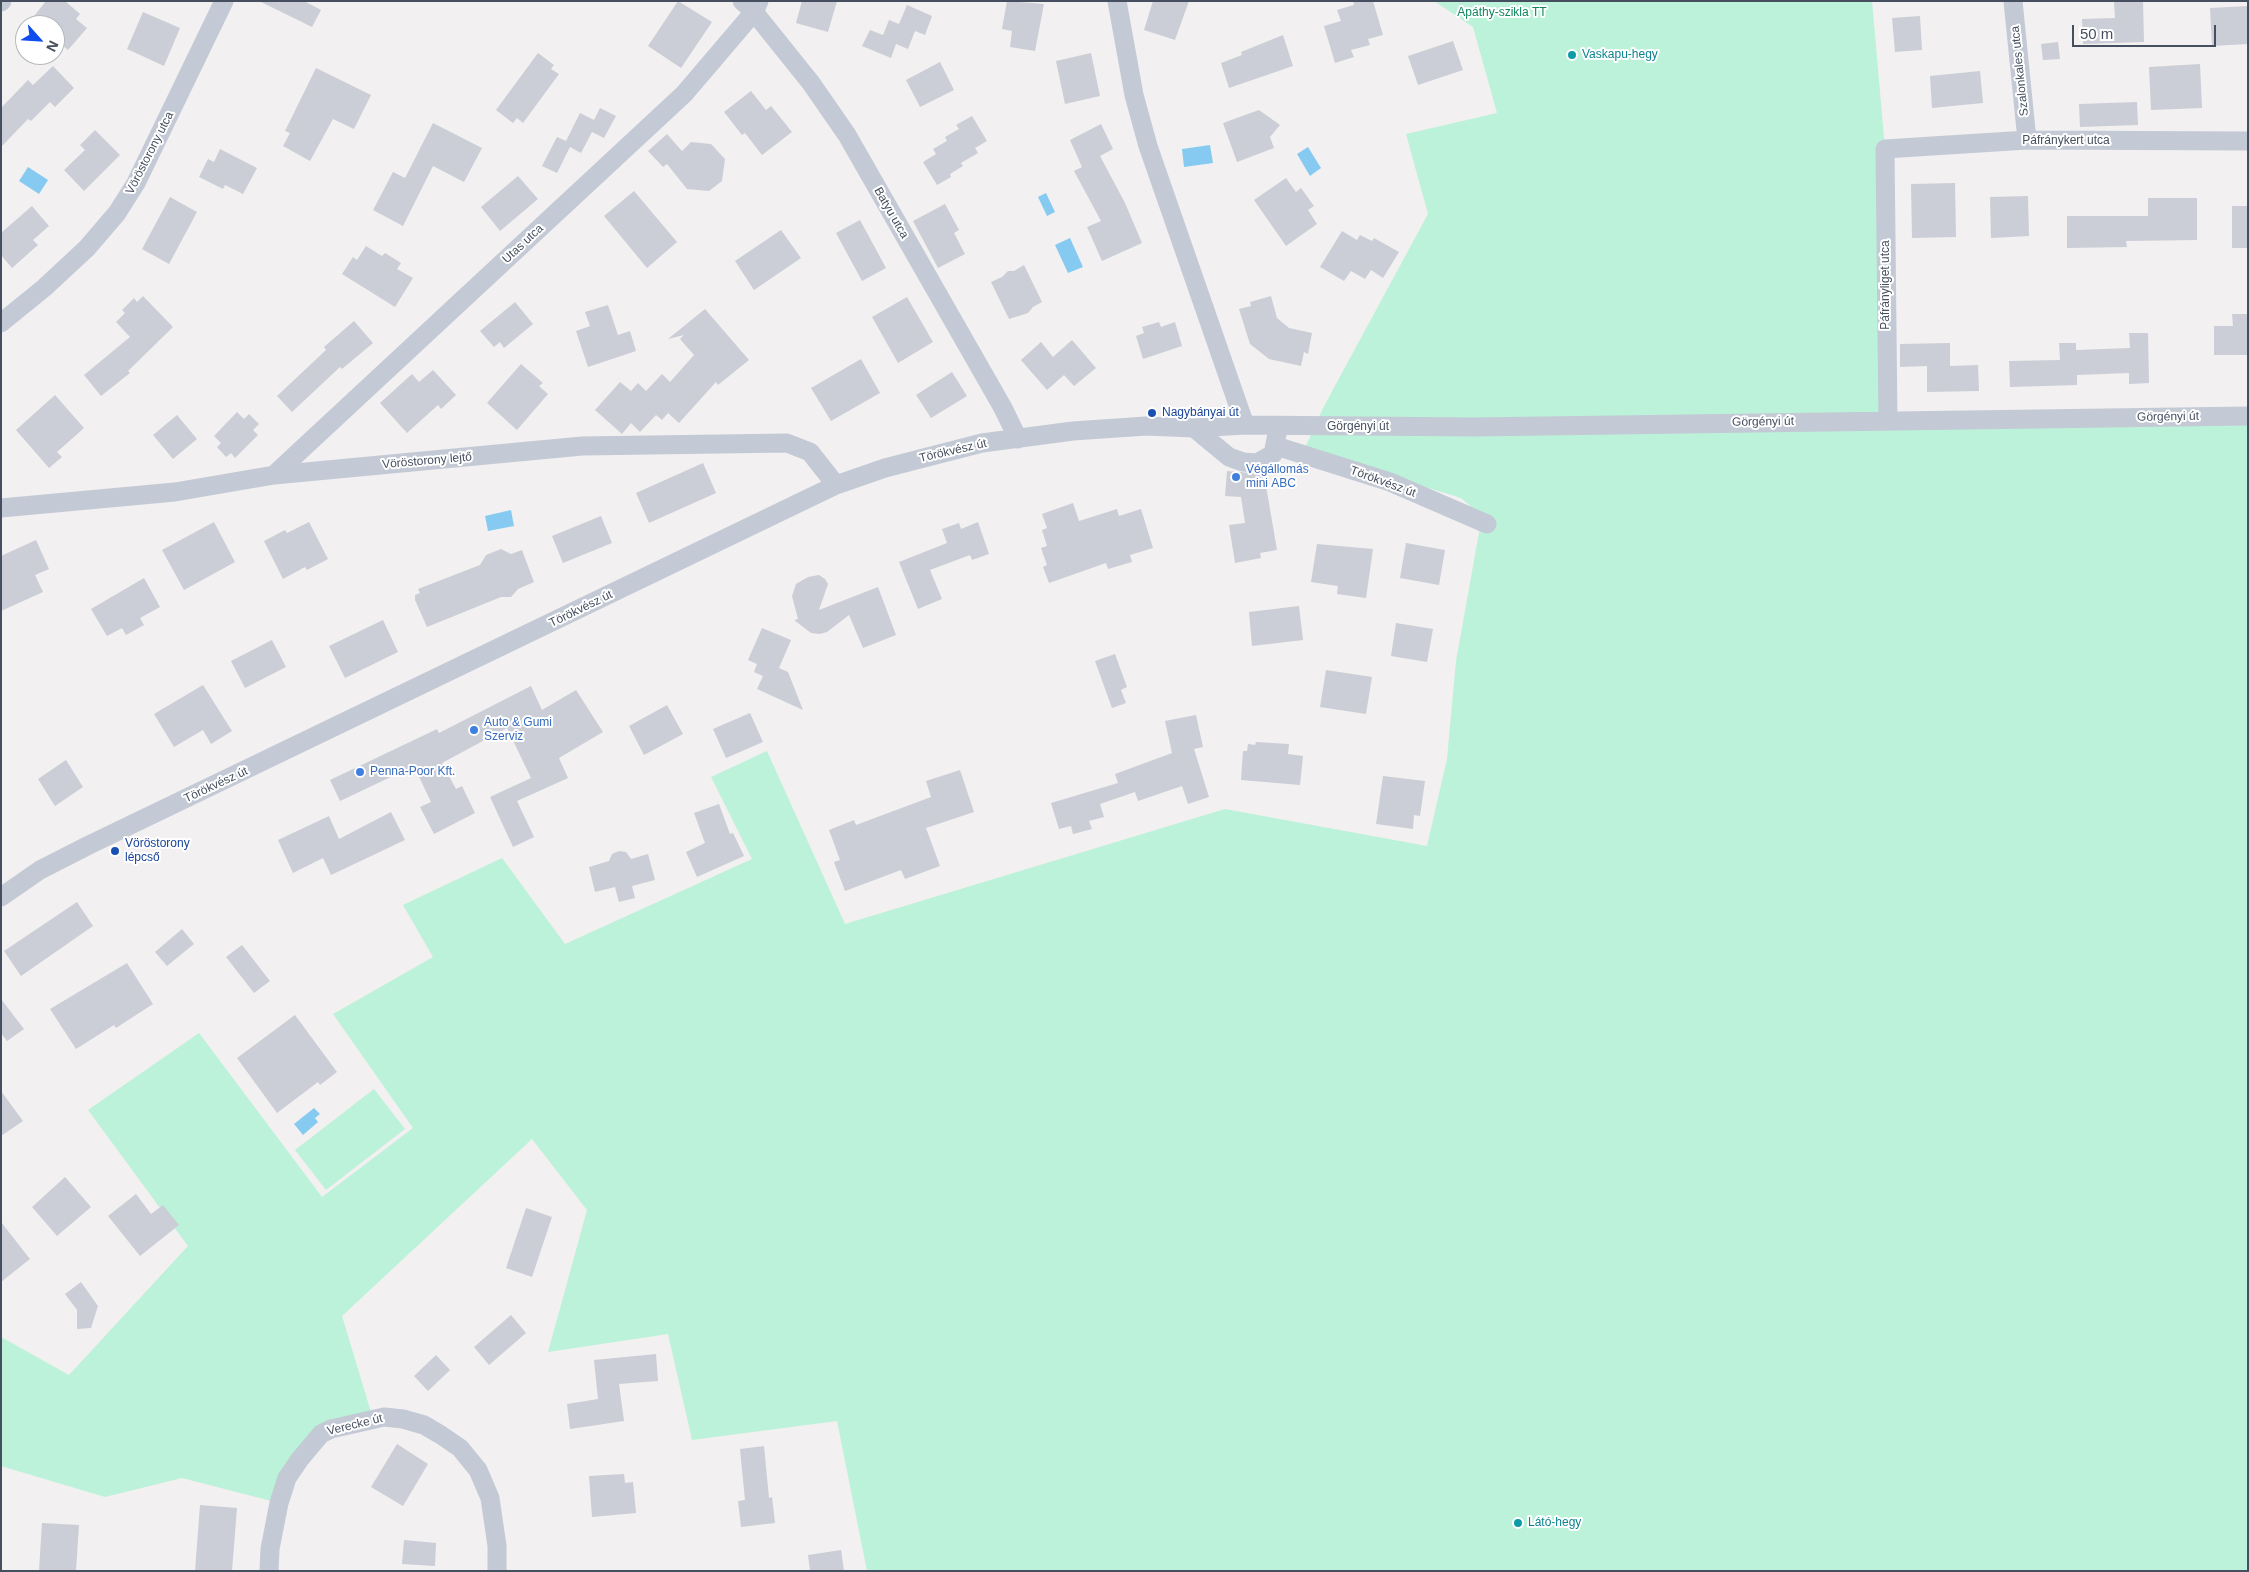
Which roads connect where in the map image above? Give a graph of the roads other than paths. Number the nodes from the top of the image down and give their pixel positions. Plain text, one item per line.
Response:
1 (224, 1) edge
2 (1117, 1) edge
3 (2013, 1) edge
4 (752, 5) edge
5 (2027, 140) junction
6 (2248, 141) edge
7 (1885, 150) joint
8 (1, 322) edge
9 (2248, 416) edge
10 (1888, 422) junction
11 (1245, 425) junction
12 (1278, 426) junction
13 (1194, 428) junction
14 (1018, 439) junction
15 (1276, 446) junction
16 (274, 475) junction
17 (836, 485) junction
18 (1, 508) edge
19 (1487, 524) dead end
20 (1, 897) edge
21 (269, 1571) edge
22 (497, 1571) edge

1 - 8 street, Vöröstorony utca
2 - 11 street
3 - 5 street, Szalonkales utca
4 - 14 street, Batyu utca
4 - 16 street, Utas utca
5 - 6 street, Páfránykert utca
5 - 7 street, Páfránykert utca
7 - 10 street, Páfrányliget utca
9 - 10 street, Görgényi út
10 - 12 street, Görgényi út
11 - 12 street, Törökvész út
11 - 13 street, Törökvész út
12 - 15 street
13 - 14 street, Törökvész út
13 - 15 street
14 - 17 street, Törökvész út
15 - 19 street, Törökvész út
16 - 17 street, Vöröstorony lejtő
16 - 18 street, Vöröstorony lejtő
17 - 20 street, Törökvész út
21 - 22 street, Verecke út

